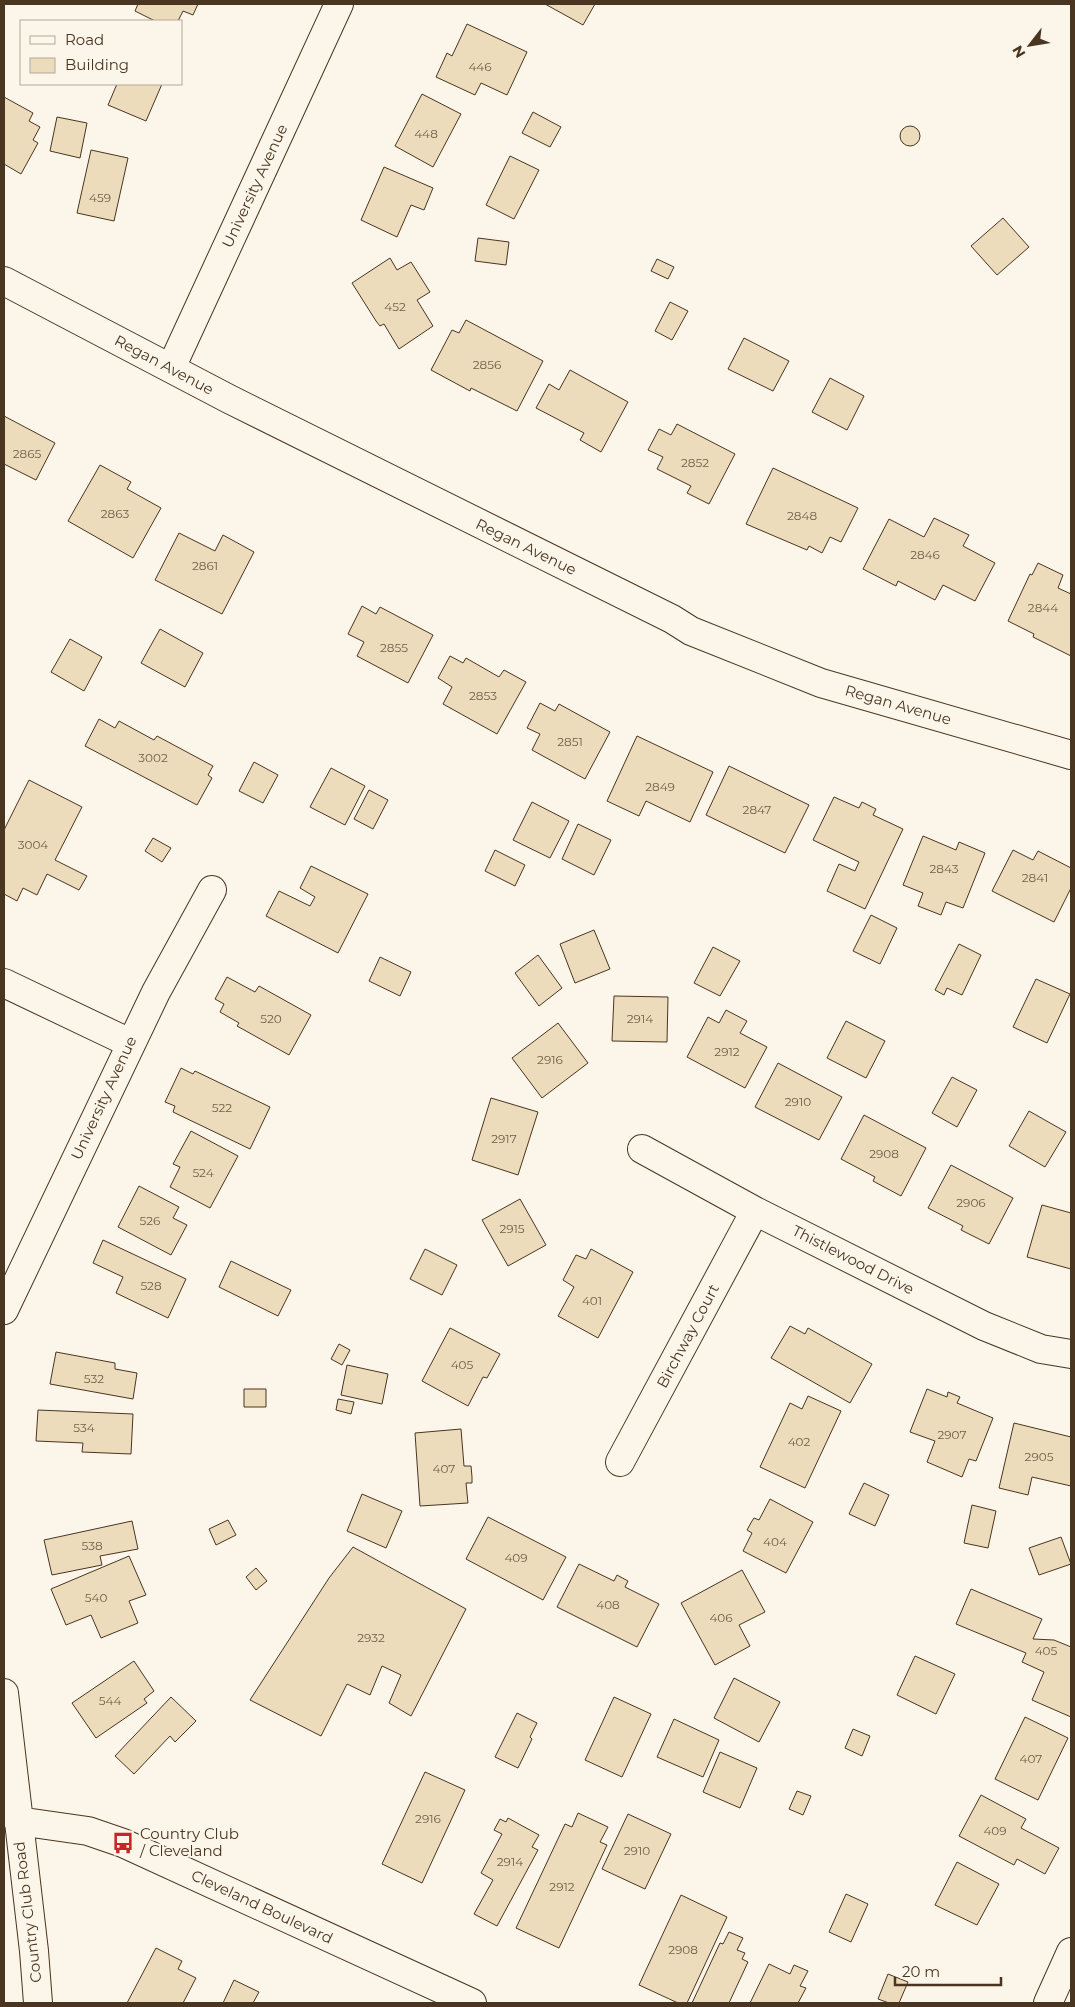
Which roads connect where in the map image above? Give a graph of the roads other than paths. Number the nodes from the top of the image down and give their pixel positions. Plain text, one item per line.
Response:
1 (339, 4) edge
2 (4, 281) edge
3 (171, 368) junction
4 (1071, 755) edge
5 (212, 890) dead end
6 (4, 983) edge
7 (130, 1043) junction
8 (642, 1149) dead end
9 (755, 1211) junction
10 (4, 1310) edge
11 (1071, 1354) edge
12 (620, 1462) dead end
13 (4, 1693) edge
14 (11, 1828) edge
15 (1071, 1952) edge
16 (38, 2003) edge
17 (472, 2003) edge
18 (1048, 2003) edge

1 - 3 street, University Avenue
2 - 3 street, Regan Avenue
3 - 4 street, Regan Avenue
5 - 7 street, University Avenue
6 - 7 street
7 - 10 street, University Avenue
8 - 9 street, Thistlewood Drive
9 - 11 street, Thistlewood Drive
9 - 12 street, Birchway Court
13 - 14 street
14 - 16 street, Country Club Road
14 - 17 street, Cleveland Boulevard
15 - 18 street

